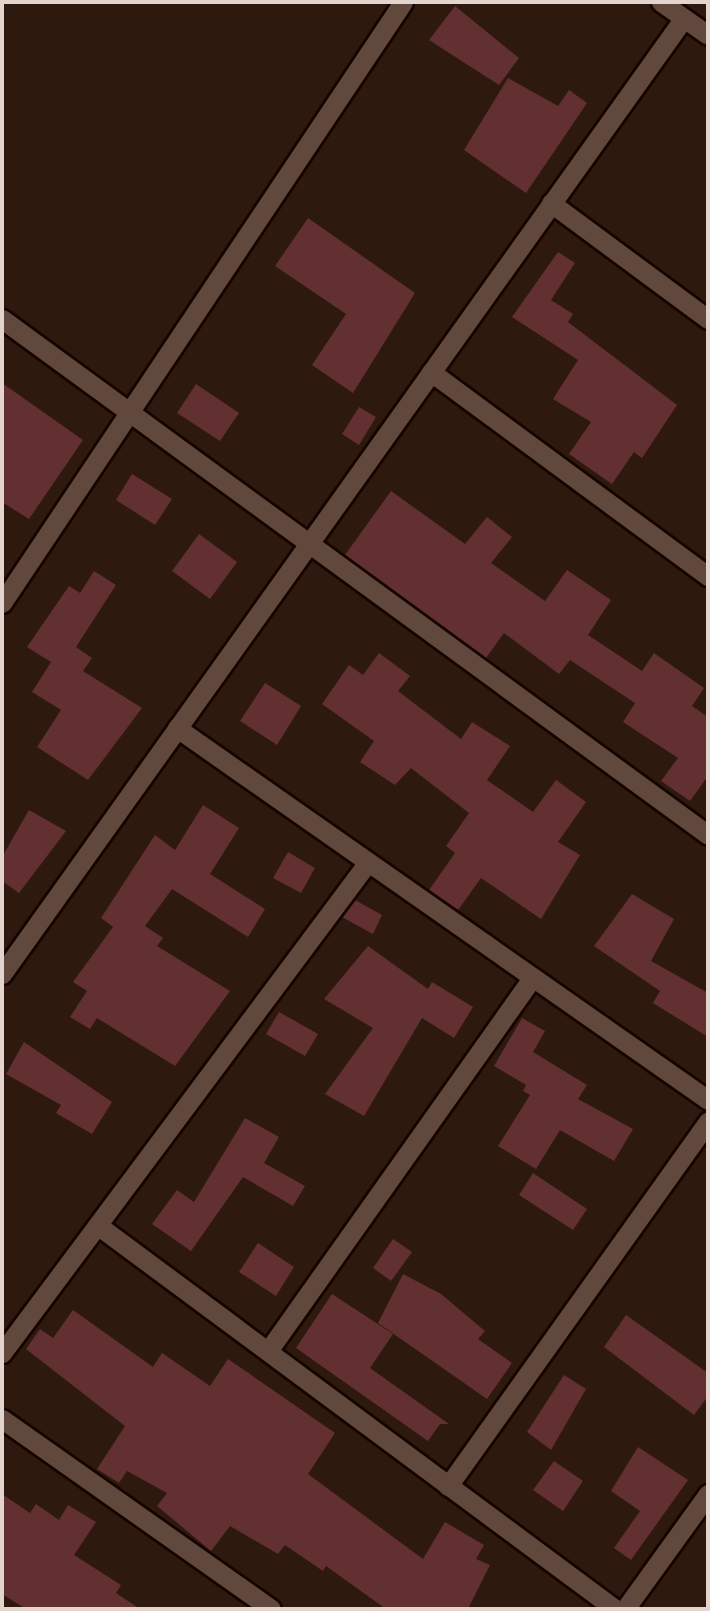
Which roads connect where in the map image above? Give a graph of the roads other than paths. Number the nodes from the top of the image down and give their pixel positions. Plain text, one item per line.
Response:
1 (403, 2) edge
2 (661, 2) edge
3 (684, 18) junction
4 (708, 35) edge
5 (551, 203) junction
6 (2, 319) edge
7 (708, 319) edge
8 (432, 372) junction
9 (130, 412) junction
10 (309, 544) junction
11 (708, 576) edge
12 (4, 596) edge
13 (177, 728) junction
14 (708, 835) edge
15 (368, 862) junction
16 (2, 974) edge
17 (533, 977) junction
18 (708, 1100) edge
19 (708, 1121) edge
20 (100, 1227) junction
21 (268, 1351) junction
22 (2, 1353) edge
23 (2, 1419) edge
24 (448, 1486) junction
25 (708, 1494) edge
26 (271, 1609) edge
27 (615, 1609) edge
28 (625, 1609) edge

1 - 9 street
2 - 3 street
3 - 4 street
3 - 5 street
5 - 7 street
5 - 8 street
6 - 9 street
8 - 10 street
8 - 11 street
9 - 10 street
9 - 12 street
10 - 13 street
10 - 14 street
13 - 15 street
13 - 16 street
15 - 17 street
15 - 20 street
17 - 18 street
17 - 21 street
19 - 24 street
20 - 21 street
20 - 22 street
21 - 24 street
23 - 26 street
24 - 27 street
25 - 28 street

